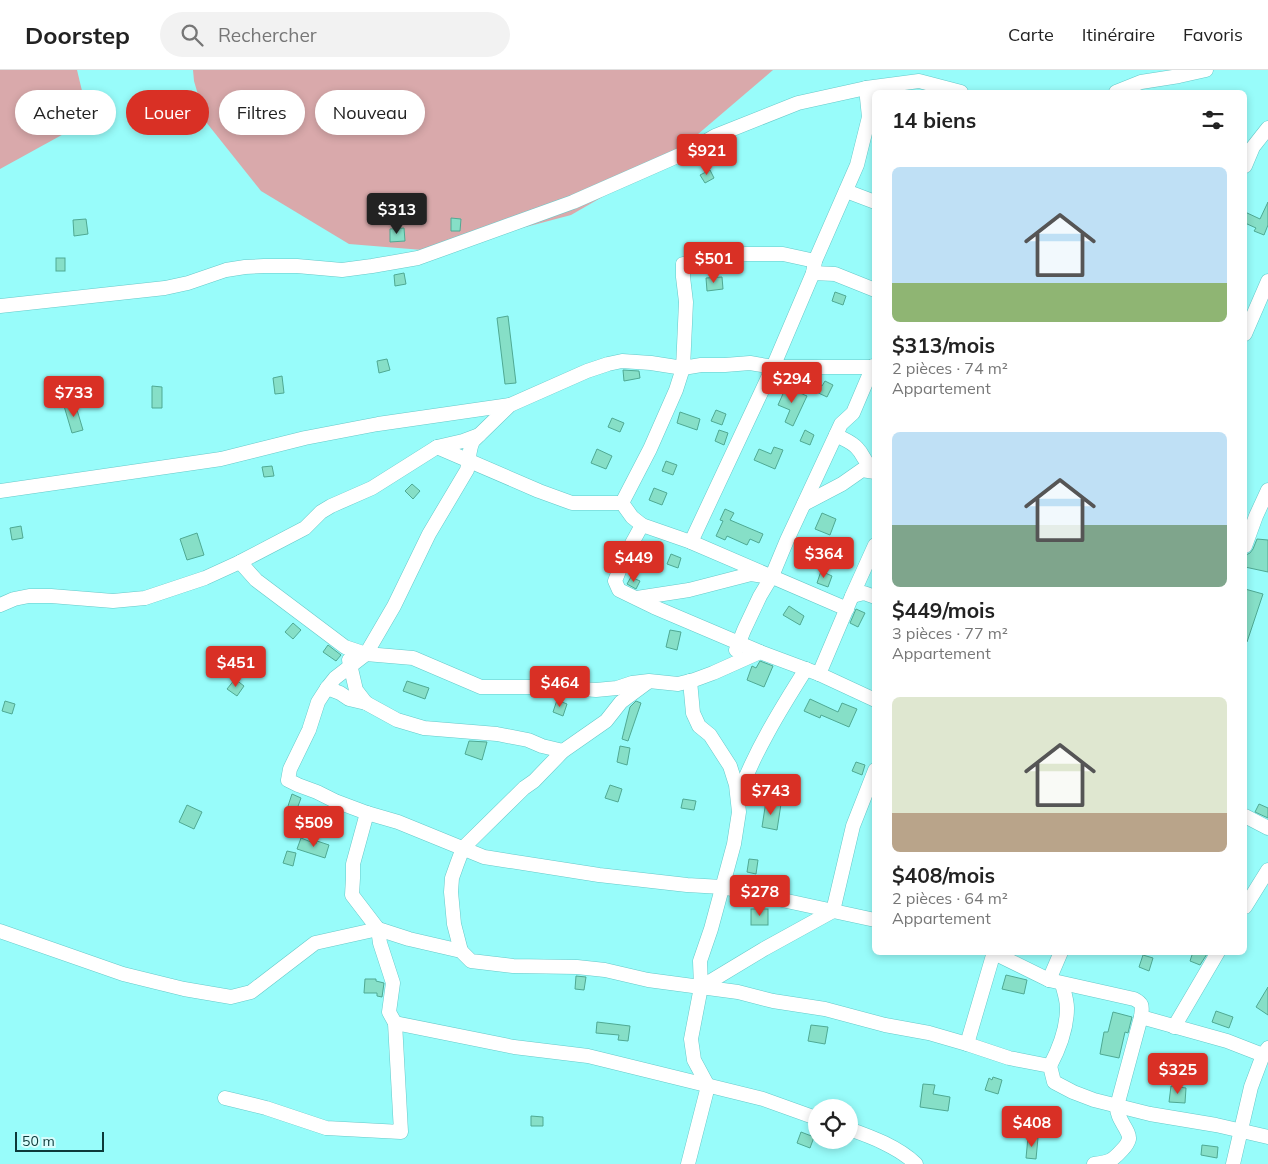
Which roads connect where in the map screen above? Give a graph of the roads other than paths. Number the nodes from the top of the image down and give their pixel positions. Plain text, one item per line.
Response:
1 (1206, 70) edge
2 (866, 88) junction
3 (953, 90) edge
4 (1121, 90) edge
5 (872, 118) edge
6 (1268, 128) edge
7 (1247, 161) edge
8 (846, 191) junction
9 (872, 201) edge
10 (814, 267) junction
11 (1268, 282) edge
12 (872, 289) edge
13 (0, 306) edge
14 (1247, 329) edge
15 (872, 366) edge
16 (773, 367) junction
17 (683, 368) junction
18 (872, 370) edge
19 (510, 406) junction
20 (479, 435) junction
21 (836, 435) junction
22 (437, 446) junction
23 (469, 461) junction
24 (872, 469) edge
25 (872, 471) edge
26 (1268, 490) edge
27 (0, 491) edge
28 (622, 503) junction
29 (804, 504) junction
30 (642, 525) junction
31 (1247, 541) edge
32 (691, 542) junction
33 (872, 552) edge
34 (240, 562) junction
35 (772, 576) junction
36 (872, 595) edge
37 (637, 598) junction
38 (849, 602) junction
39 (0, 605) edge
40 (739, 642) junction
41 (345, 647) junction
42 (760, 652) junction
43 (366, 654) junction
44 (732, 665) junction
45 (352, 666) junction
46 (812, 672) junction
47 (649, 681) junction
48 (690, 682) junction
49 (327, 688) junction
50 (872, 699) edge
51 (366, 703) junction
52 (563, 751) junction
53 (872, 778) edge
54 (738, 798) junction
55 (367, 813) junction
56 (1247, 817) edge
57 (1268, 828) edge
58 (463, 848) junction
59 (1268, 870) edge
60 (722, 887) junction
61 (1247, 905) edge
62 (833, 911) junction
63 (872, 919) edge
64 (378, 929) junction
65 (0, 931) edge
66 (461, 951) junction
67 (992, 955) edge
68 (997, 955) edge
69 (1060, 955) edge
70 (1216, 955) edge
71 (1055, 982) junction
72 (701, 987) junction
73 (1141, 1017) junction
74 (395, 1023) junction
75 (1174, 1027) junction
76 (967, 1044) junction
77 (1265, 1051) edge
78 (1050, 1066) junction
79 (708, 1086) junction
80 (225, 1098) dead end
81 (1117, 1106) junction
82 (808, 1115) edge
83 (1240, 1130) junction
84 (858, 1132) edge
85 (1268, 1137) edge
86 (688, 1164) edge
87 (916, 1164) edge
88 (1094, 1164) edge
89 (1233, 1164) edge

1 - 4 street
2 - 3 street
2 - 5 street
2 - 13 street
5 - 8 street
6 - 7 street
8 - 9 street
8 - 10 street
10 - 12 street
10 - 16 street
10 - 17 street
11 - 14 street
15 - 16 street
16 - 17 street
16 - 32 street
17 - 19 street
17 - 28 street
18 - 21 street
19 - 20 street
19 - 27 street
20 - 22 street
20 - 23 street
21 - 24 street
21 - 29 street
22 - 23 street
22 - 34 street
23 - 28 street
23 - 43 street
25 - 29 street
26 - 31 street
28 - 30 street
29 - 35 street
30 - 32 street
30 - 37 street
32 - 35 street
33 - 38 street
34 - 39 street
34 - 41 street
35 - 37 street
35 - 38 street
35 - 40 street
36 - 38 street
37 - 40 street
38 - 46 street
40 - 42 street
40 - 44 street
41 - 43 street
41 - 45 street
42 - 44 street
42 - 46 street
43 - 45 street
43 - 47 street
44 - 48 street
45 - 49 street
45 - 51 street
46 - 50 street
46 - 54 street
47 - 48 street
47 - 52 street
48 - 54 street
49 - 51 street
49 - 55 street
51 - 52 street
52 - 58 street
53 - 62 street
54 - 60 street
55 - 58 street
55 - 64 street
56 - 57 street
58 - 60 street
58 - 66 street
59 - 61 street
60 - 62 street
60 - 72 street
62 - 63 street
62 - 72 street
64 - 65 street
64 - 66 street
64 - 74 street
66 - 72 street
67 - 76 street
68 - 71 street
69 - 71 street
70 - 75 street
71 - 73 street
71 - 78 street
72 - 76 street
72 - 79 street
73 - 75 street
73 - 81 street
74 - 79 street
74 - 80 street
75 - 77 street
76 - 78 street
77 - 83 street
78 - 81 street
79 - 82 street
79 - 86 street
81 - 83 street
81 - 88 street
83 - 85 street
83 - 89 street
84 - 87 street

